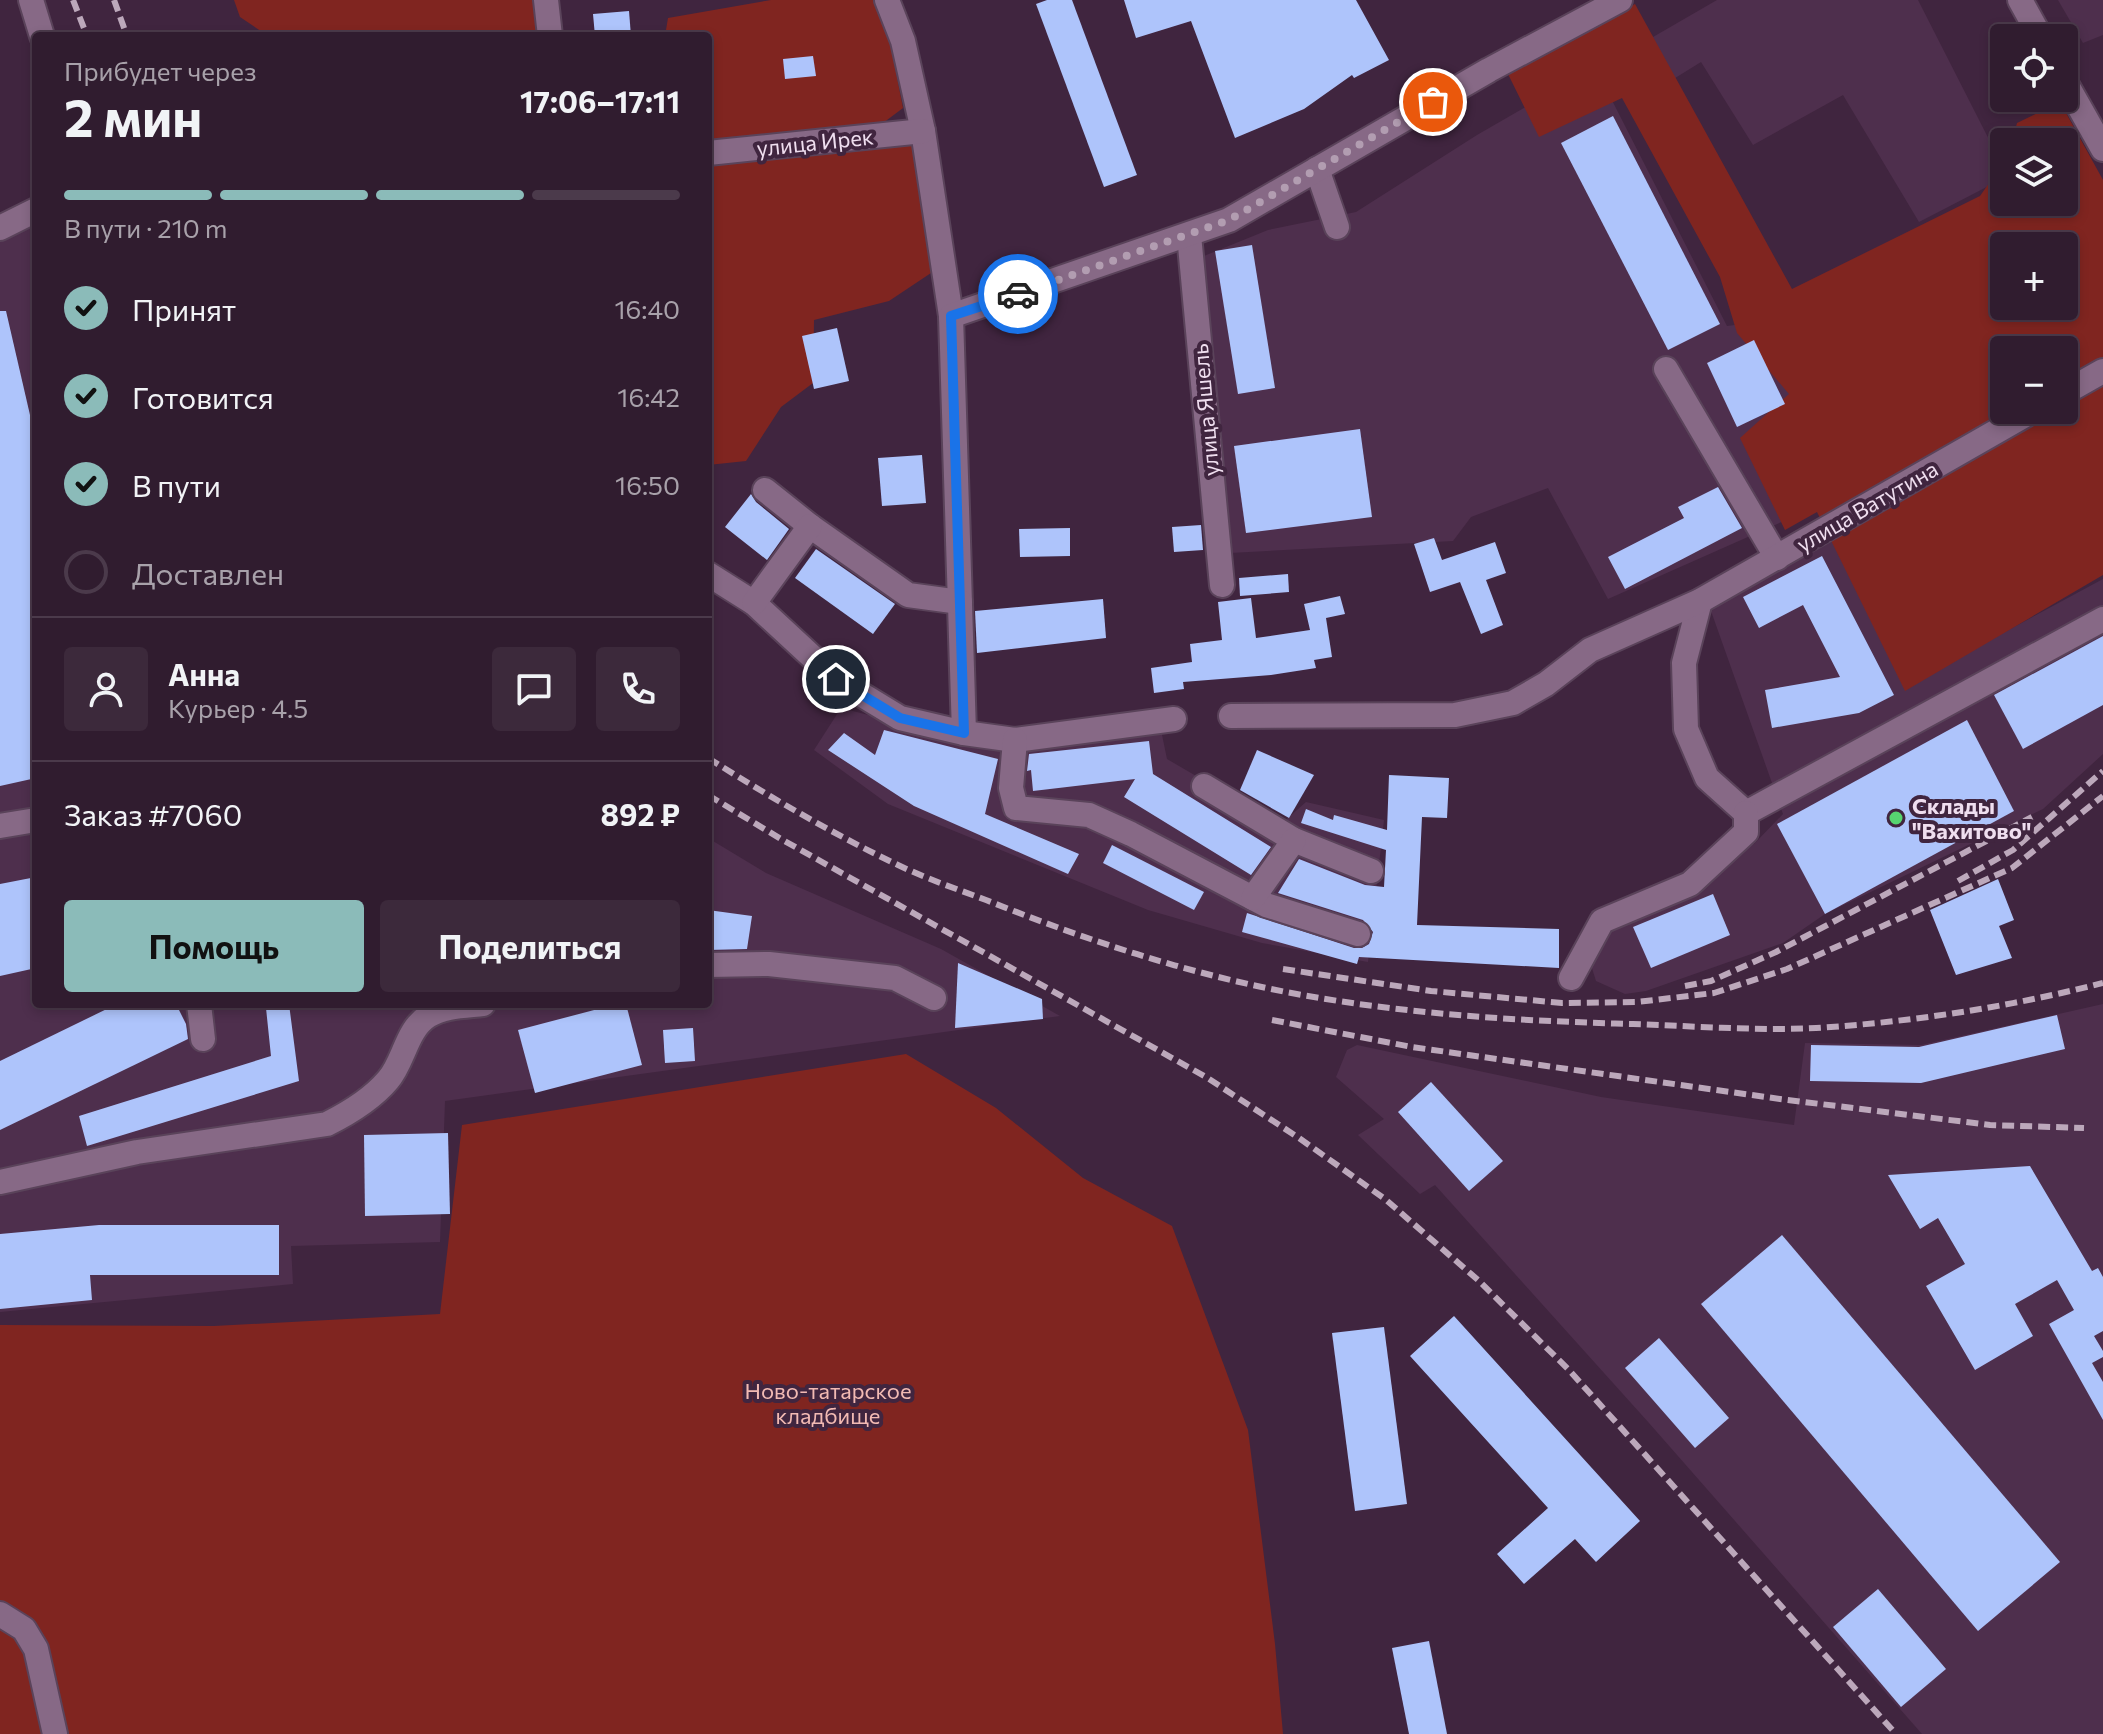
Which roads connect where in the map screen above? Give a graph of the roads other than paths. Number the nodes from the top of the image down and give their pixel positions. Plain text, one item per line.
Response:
1 (31, 0) edge
2 (546, 0) edge
3 (887, 0) edge
4 (1620, 0) edge
5 (2020, 0) edge
6 (2033, 24) edge
7 (41, 32) edge
8 (550, 32) edge
9 (917, 103) junction
10 (2078, 105) edge
11 (923, 131) junction
12 (896, 133) junction
13 (2103, 149) edge
14 (712, 153) edge
15 (1317, 169) junction
16 (32, 212) edge
17 (1337, 227) dead end
18 (0, 228) edge
19 (1189, 235) junction
20 (951, 316) junction
21 (1666, 369) dead end
22 (2103, 371) edge
23 (2078, 385) edge
24 (2010, 424) edge
25 (765, 490) dead end
26 (810, 526) junction
27 (1777, 558) junction
28 (712, 577) edge
29 (1222, 585) dead end
30 (1700, 601) junction
31 (960, 602) junction
32 (754, 603) junction
33 (2103, 619) edge
34 (1231, 716) dead end
35 (1174, 719) dead end
36 (964, 733) junction
37 (1015, 740) junction
38 (1204, 786) dead end
39 (32, 821) edge
40 (0, 826) edge
41 (1749, 830) junction
42 (1294, 840) junction
43 (1371, 871) dead end
44 (1253, 898) junction
45 (1358, 934) dead end
46 (712, 965) edge
47 (1571, 978) dead end
48 (934, 998) dead end
49 (199, 1008) edge
50 (450, 1008) edge
51 (203, 1039) dead end
52 (0, 1182) edge
53 (0, 1614) edge
54 (55, 1734) edge

1 - 7 street
2 - 8 street
3 - 9 street
4 - 15 street
5 - 6 street
9 - 11 street
9 - 12 street
10 - 13 street
11 - 12 street, улица Ирек
11 - 20 street
12 - 14 street, улица Ирек
15 - 17 street
15 - 19 street
16 - 18 street
19 - 20 street
19 - 29 street, улица Яшель
20 - 31 street
21 - 27 street
22 - 23 street
24 - 27 street, улица Ватутина
25 - 26 street
26 - 31 street
26 - 32 street
27 - 30 street, улица Ватутина
28 - 32 street
30 - 34 street, улица Ватутина
30 - 41 street
31 - 36 street
32 - 36 street
33 - 41 street
35 - 37 street
36 - 37 street
37 - 44 street
38 - 42 street
39 - 40 street
41 - 47 street
42 - 43 street
42 - 44 street
44 - 45 street
46 - 48 street
49 - 51 street
50 - 52 street
53 - 54 street

